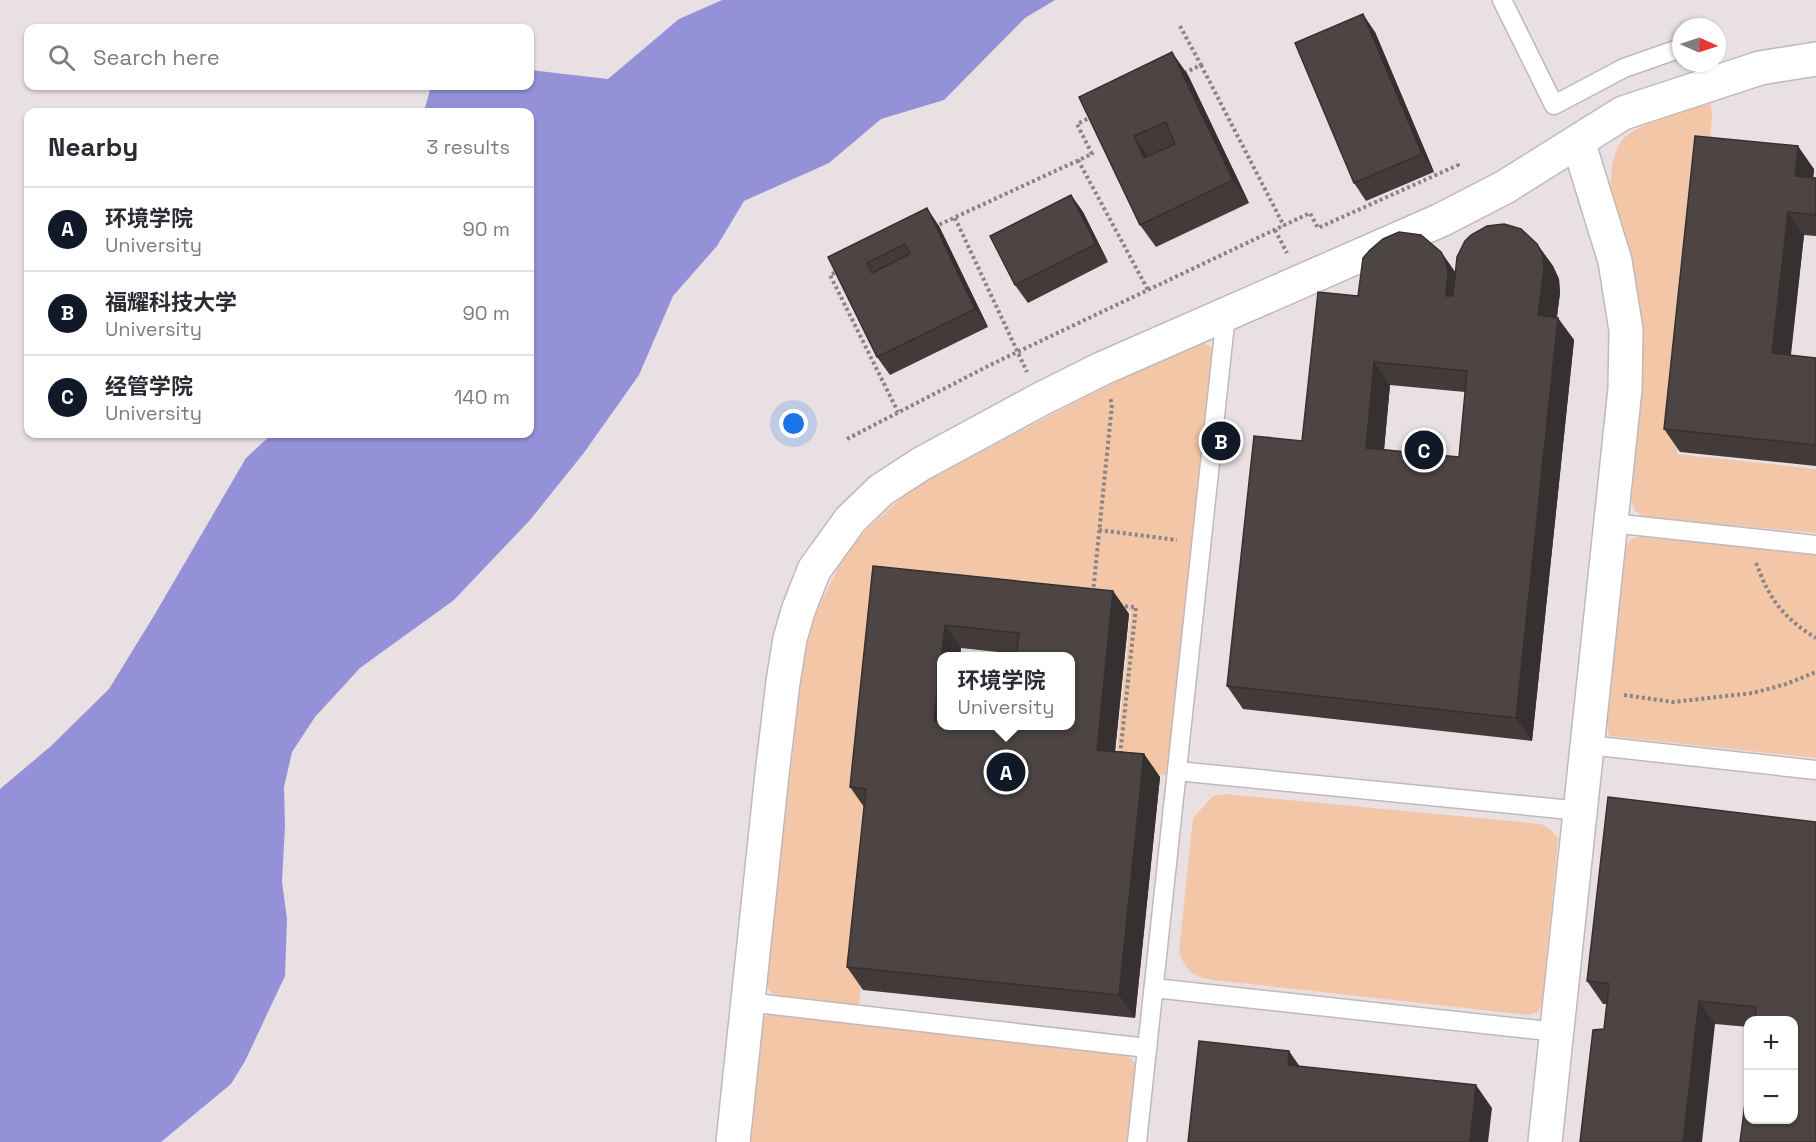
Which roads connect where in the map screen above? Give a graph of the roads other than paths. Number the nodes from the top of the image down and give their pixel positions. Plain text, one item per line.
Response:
1 (1502, 0) edge
2 (1672, 51) edge
3 (1816, 59) edge
4 (1726, 71) edge
5 (1718, 72) edge
6 (1578, 141) junction
7 (1226, 314) junction
8 (1611, 523) junction
9 (1816, 545) edge
10 (1588, 745) junction
11 (1816, 770) edge
12 (1177, 771) junction
13 (1581, 812) junction
14 (1154, 988) junction
15 (747, 1002) junction
16 (1557, 1032) junction
17 (1147, 1048) junction
18 (733, 1142) edge
19 (1137, 1142) edge
20 (1545, 1142) edge

1 - 2 lane
3 - 4 street
5 - 6 street
6 - 7 street
6 - 8 street
7 - 12 lane
7 - 15 street
8 - 9 lane
8 - 10 street
10 - 11 lane
10 - 13 street
12 - 13 lane
12 - 14 lane
13 - 16 street
14 - 16 lane
14 - 17 lane
15 - 17 lane
15 - 18 street
16 - 20 street
17 - 19 lane

